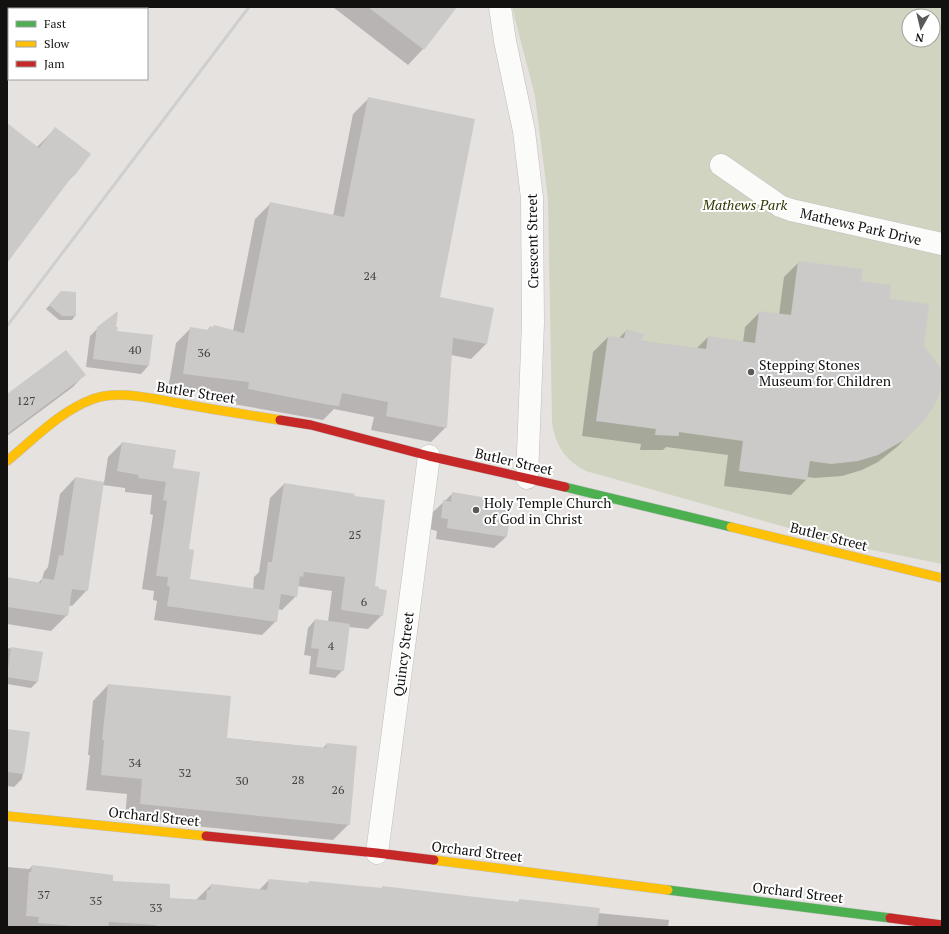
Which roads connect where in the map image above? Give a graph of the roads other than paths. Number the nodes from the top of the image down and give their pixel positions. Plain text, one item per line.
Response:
1 (500, 7) edge
2 (721, 165) dead end
3 (942, 244) edge
4 (429, 456) junction
5 (7, 461) edge
6 (527, 478) junction
7 (942, 578) edge
8 (7, 816) edge
9 (377, 852) junction
10 (942, 925) edge

1 - 6 street, Crescent Street
2 - 3 street, Mathews Park Drive
4 - 5 main road, Butler Street
4 - 6 main road, Butler Street
4 - 9 street, Quincy Street
6 - 7 main road, Butler Street
8 - 9 main road, Orchard Street
9 - 10 main road, Orchard Street

